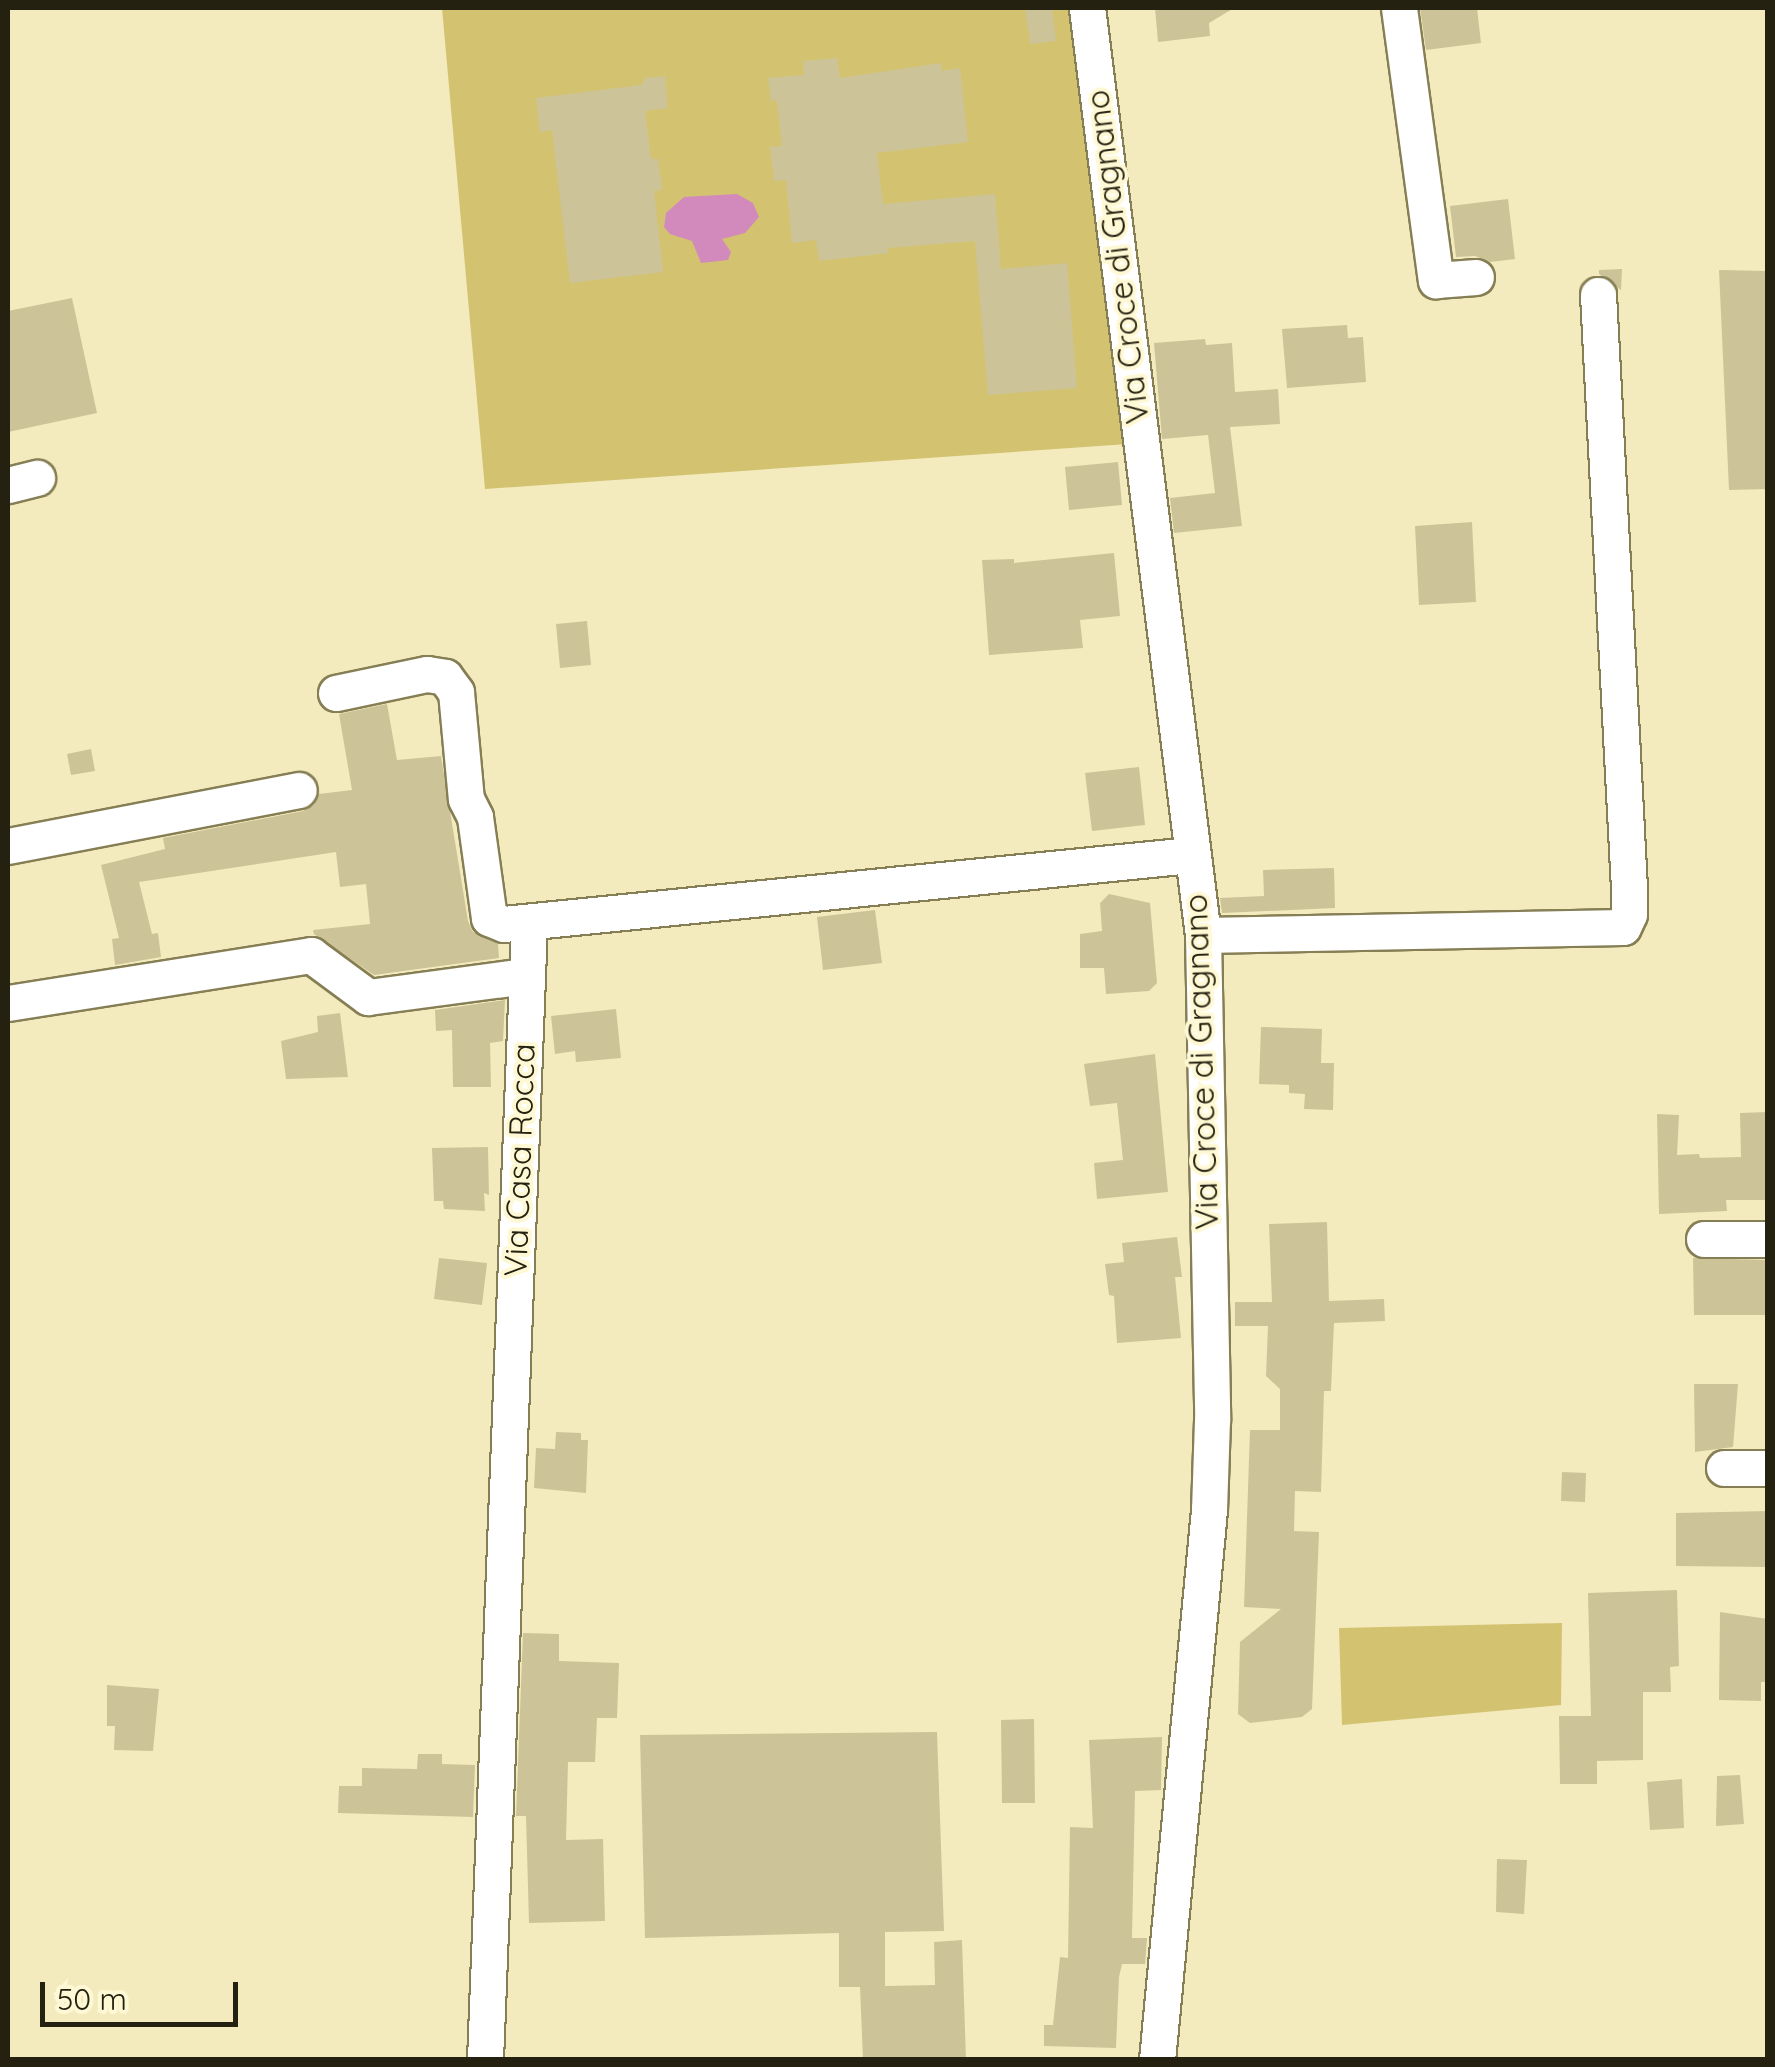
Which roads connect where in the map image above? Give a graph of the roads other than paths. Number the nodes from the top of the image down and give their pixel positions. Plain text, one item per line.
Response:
1 (1088, 8) edge
2 (1399, 8) edge
3 (1476, 277) dead end
4 (1598, 294) dead end
5 (336, 693) dead end
6 (299, 790) dead end
7 (8, 846) edge
8 (1190, 855) junction
9 (529, 924) junction
10 (1203, 934) junction
11 (526, 976) junction
12 (8, 1003) edge
13 (1768, 1239) edge
14 (1704, 1240) dead end
15 (1724, 1468) dead end
16 (1768, 1468) edge
17 (485, 2060) edge
18 (1156, 2060) edge

1 - 8 street, Via Croce di Gragnano
2 - 3 street
4 - 10 street
5 - 9 street
6 - 7 street
8 - 9 street
8 - 10 street, Via Croce di Gragnano
9 - 11 street, Via Casa Rocca
10 - 18 street, Via Croce di Gragnano
11 - 12 street
11 - 17 street, Via Casa Rocca
13 - 14 street
15 - 16 street

